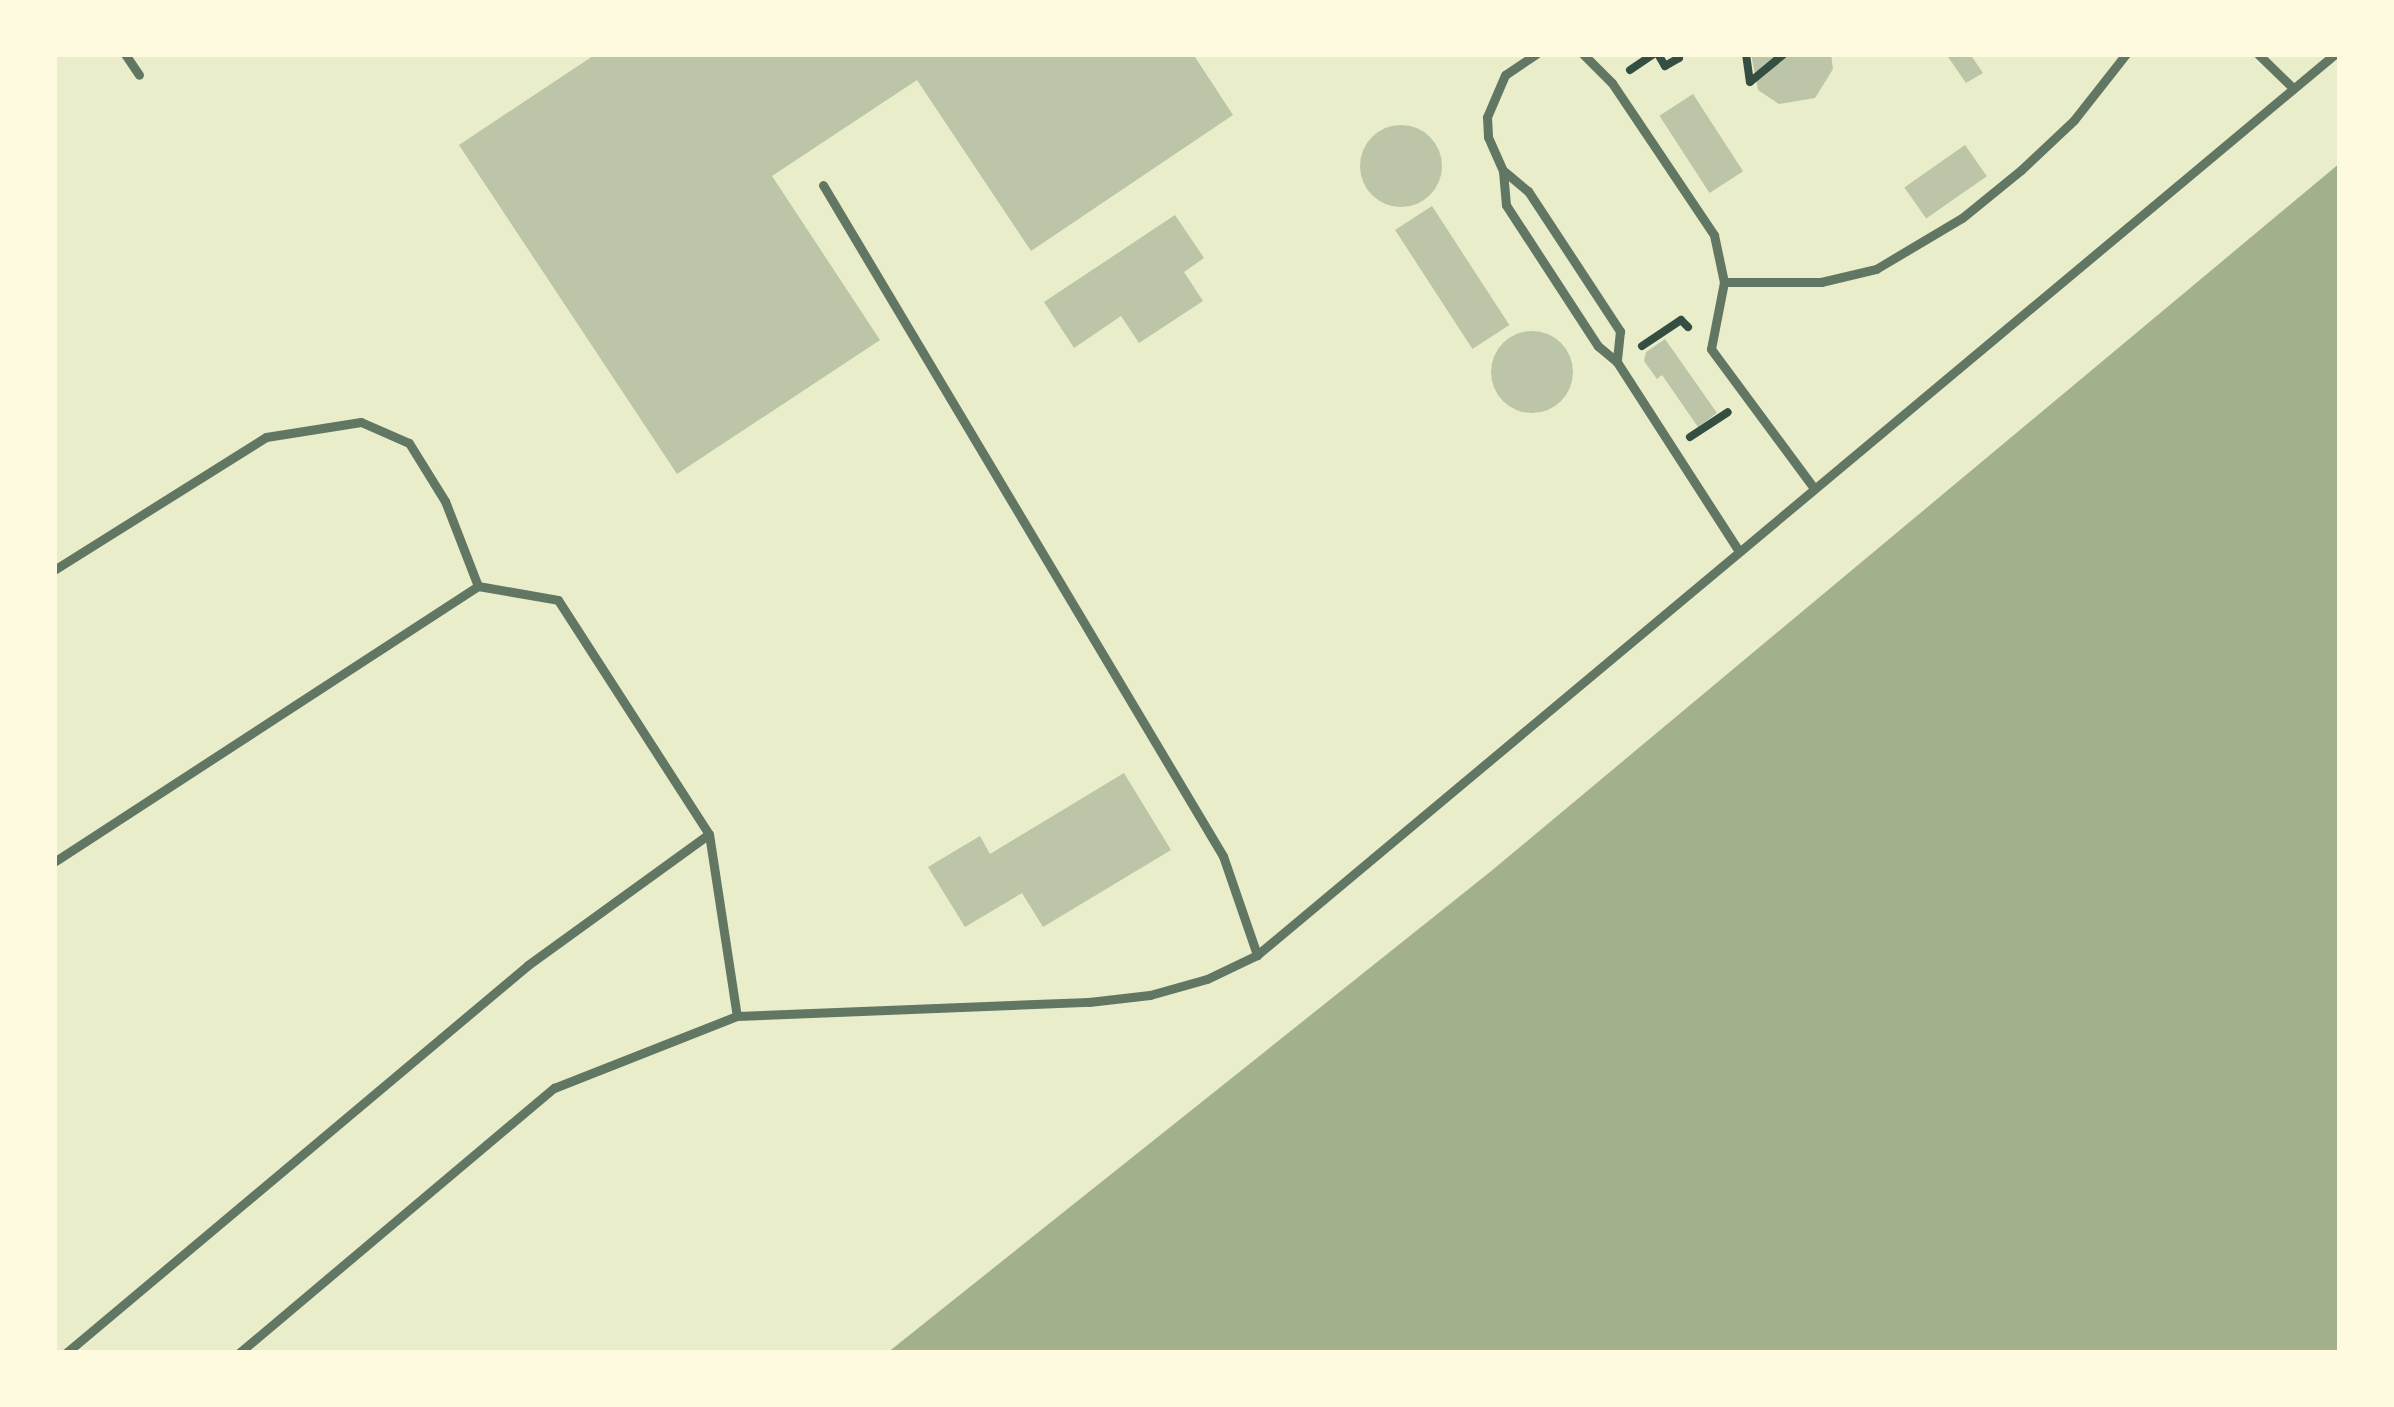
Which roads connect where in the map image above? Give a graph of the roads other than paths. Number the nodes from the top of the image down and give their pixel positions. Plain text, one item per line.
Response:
1 (125, 54) edge
2 (1536, 54) edge
3 (1583, 54) edge
4 (2126, 54) edge
5 (2258, 54) edge
6 (2336, 54) edge
7 (139, 75) dead end
8 (2293, 88) junction
9 (1503, 171) junction
10 (823, 185) dead end
11 (1724, 282) junction
12 (1617, 362) junction
13 (1813, 487) junction
14 (1738, 550) junction
15 (54, 570) edge
16 (478, 586) junction
17 (709, 834) junction
18 (54, 862) edge
19 (1257, 955) junction
20 (737, 1016) junction
21 (66, 1353) edge
22 (239, 1353) edge

1 - 7 lane
2 - 9 lane
3 - 11 lane
4 - 11 lane
5 - 8 lane
6 - 8 lane
8 - 13 lane
9 - 12 lane
9 - 12 lane
10 - 19 lane
11 - 13 lane
12 - 14 lane
13 - 14 lane
14 - 19 lane
15 - 16 lane
16 - 17 lane
16 - 18 lane
17 - 20 lane
17 - 21 lane
19 - 20 lane
20 - 22 lane

